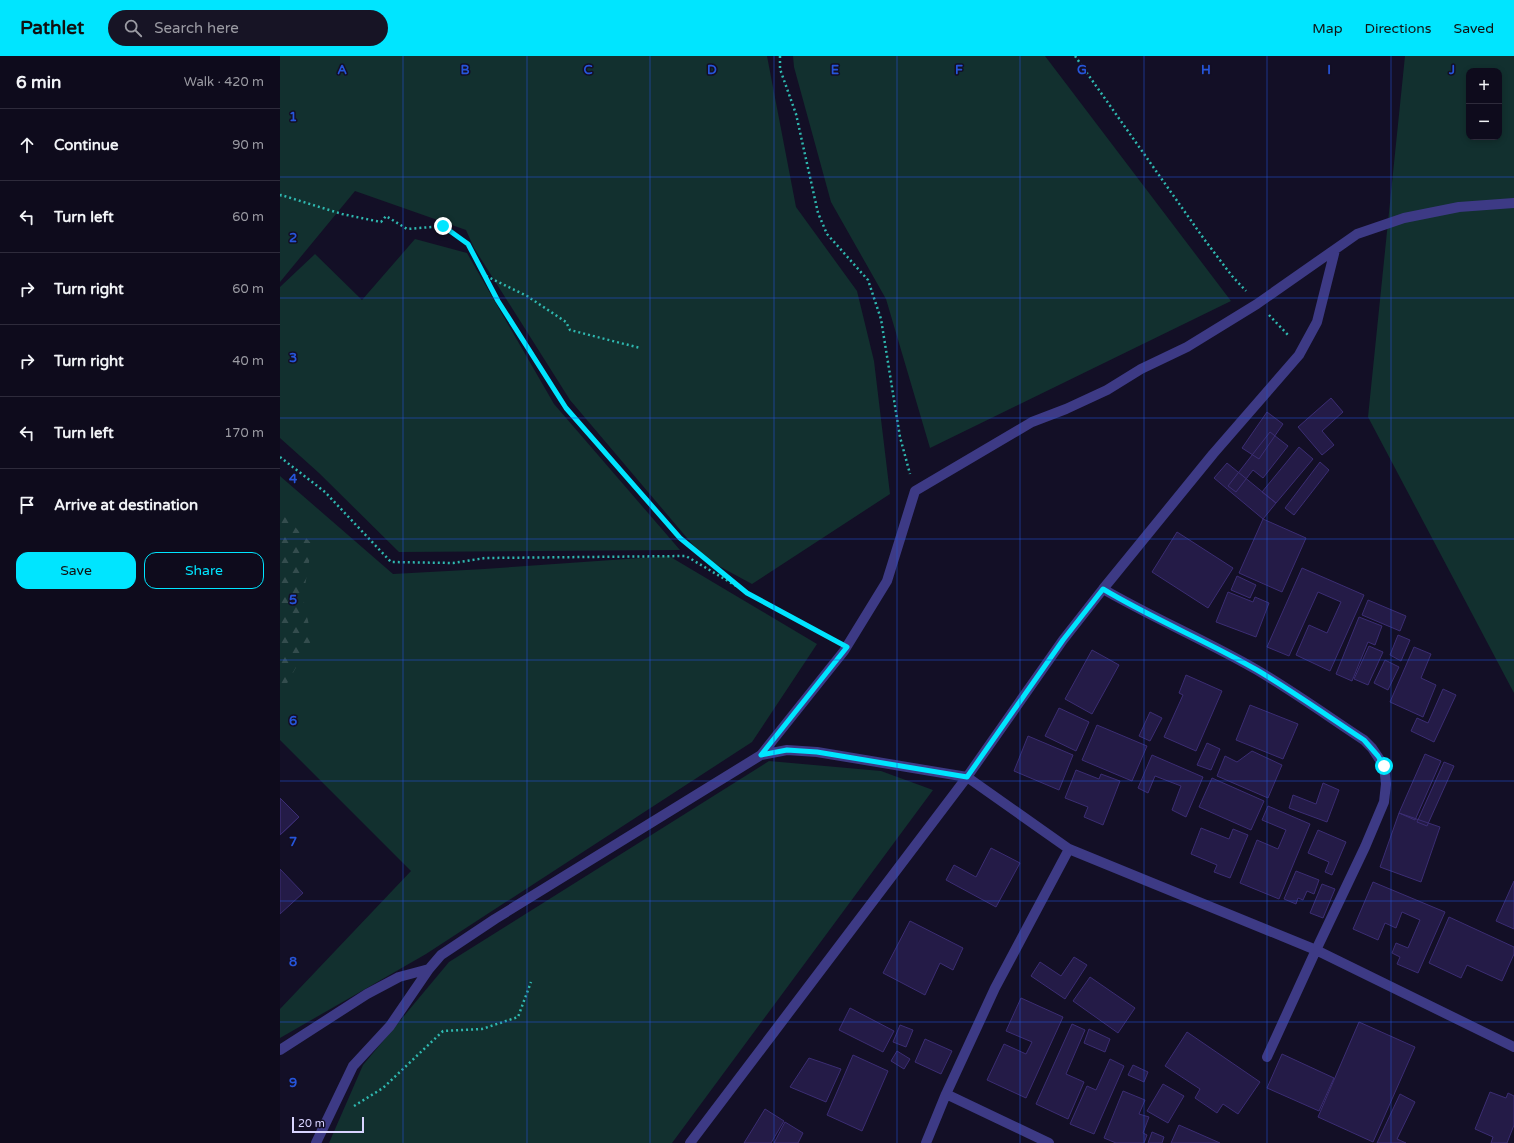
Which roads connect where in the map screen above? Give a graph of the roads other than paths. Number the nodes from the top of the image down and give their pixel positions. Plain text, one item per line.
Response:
1 (1514, 203) edge
2 (1335, 250) junction
3 (1103, 589) junction
4 (761, 755) junction
5 (967, 777) junction
6 (1069, 849) junction
7 (1316, 950) junction
8 (429, 969) junction
9 (1514, 1047) edge
10 (280, 1050) edge
11 (1267, 1057) dead end
12 (946, 1094) junction
13 (316, 1143) edge
14 (690, 1143) edge
15 (926, 1143) edge
16 (1049, 1143) edge

1 - 2 street
2 - 3 street
2 - 4 street
3 - 5 street
3 - 7 street
4 - 5 street
4 - 8 street
5 - 6 street
5 - 14 street
6 - 7 street
6 - 12 street
7 - 9 street
7 - 11 street
8 - 10 street
8 - 13 street
12 - 15 street
12 - 16 street

